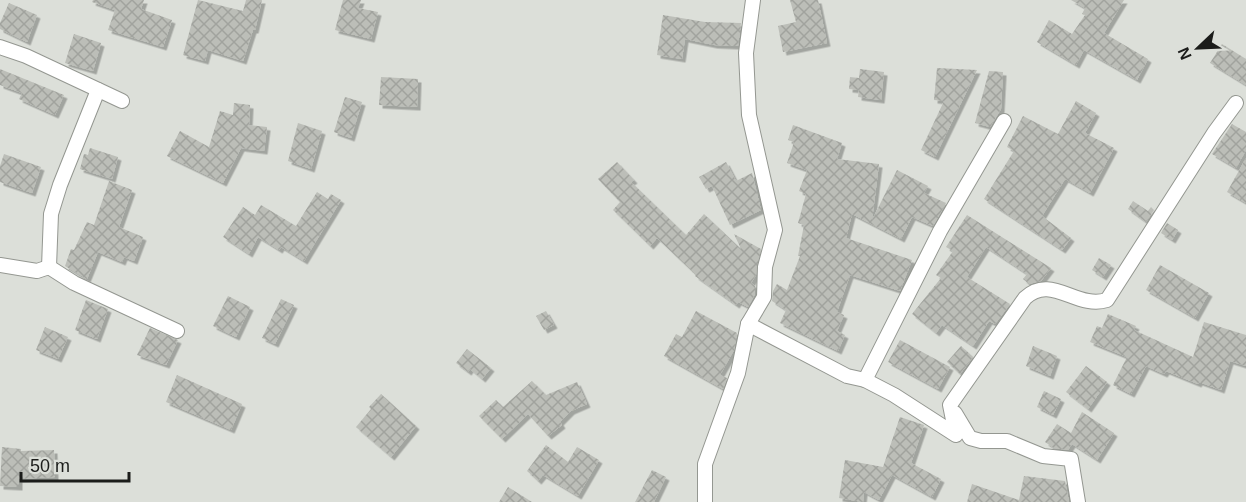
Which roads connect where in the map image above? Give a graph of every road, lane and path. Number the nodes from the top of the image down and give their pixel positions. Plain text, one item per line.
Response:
1 (753, 0) edge
2 (0, 46) edge
3 (98, 90) junction
4 (122, 101) dead end
5 (1236, 103) dead end
6 (1005, 121) dead end
7 (0, 265) edge
8 (49, 267) junction
9 (748, 324) junction
10 (177, 331) dead end
11 (865, 380) junction
12 (950, 405) junction
13 (705, 502) edge
14 (1078, 502) edge

1 - 9 street
2 - 3 street
3 - 4 street
3 - 8 street
5 - 12 street
6 - 11 street
7 - 8 street
8 - 10 street
9 - 11 street
9 - 13 street
11 - 12 street
12 - 14 street

